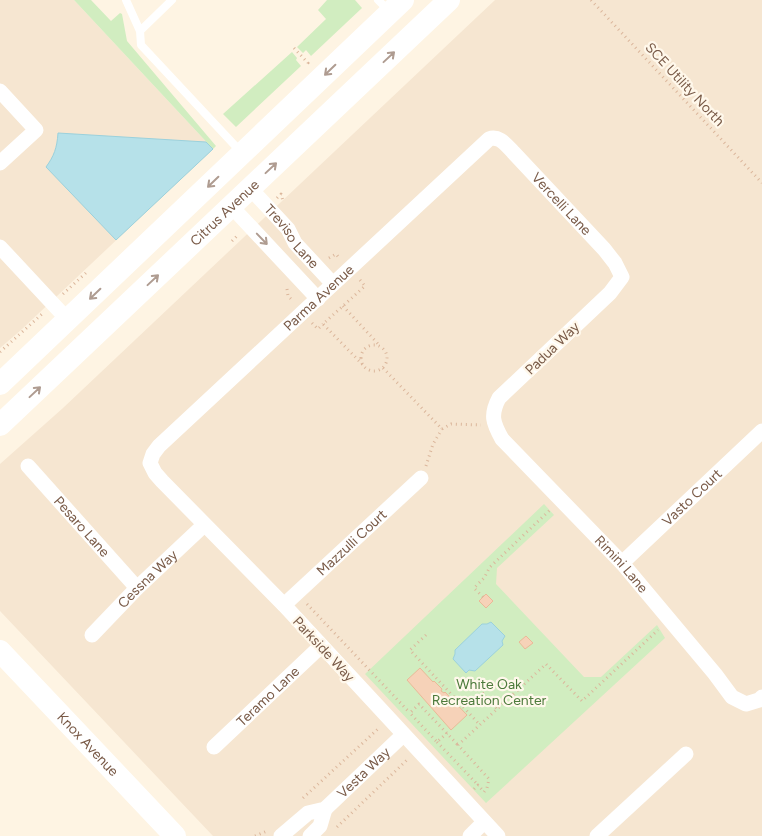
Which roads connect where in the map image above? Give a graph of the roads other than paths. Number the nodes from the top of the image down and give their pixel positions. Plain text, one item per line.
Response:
1 (126, 0) edge
2 (172, 0) edge
3 (449, 0) edge
4 (391, 4) edge
5 (140, 31) junction
6 (0, 91) edge
7 (493, 137) joint
8 (243, 154) junction
9 (0, 163) edge
10 (250, 188) junction
11 (231, 206) junction
12 (0, 247) edge
13 (287, 250) junction
14 (622, 277) joint
15 (333, 284) junction
16 (318, 298) junction
17 (61, 312) junction
18 (0, 384) edge
19 (0, 425) edge
20 (494, 425) joint
21 (762, 432) edge
22 (150, 464) joint
23 (28, 466) dead end
24 (421, 478) road end
25 (204, 525) junction
26 (622, 563) junction
27 (137, 588) junction
28 (284, 606) junction
29 (92, 635) dead end
30 (320, 646) junction
31 (0, 651) edge
32 (762, 696) edge
33 (403, 735) junction
34 (214, 747) dead end
35 (686, 754) dead end
36 (324, 809) junction
37 (484, 822) junction
38 (175, 836) edge
39 (281, 836) edge
40 (310, 836) edge
41 (470, 836) edge
42 (498, 836) edge
43 (597, 836) edge

1 - 5 lane
2 - 5 lane
10 -> 3 main road, Citrus Avenue
4 -> 8 main road, Citrus Avenue
5 - 8 lane
6 - 9 street
7 - 14 street, Vercelli Lane
7 - 15 street, Parma Avenue
8 -> 17 main road, Citrus Avenue
10 - 11 main road, Citrus Avenue
10 - 13 street, Treviso Lane
11 -> 13 street, Treviso Lane
19 -> 11 main road, Citrus Avenue
12 - 17 street
13 - 15 street, Treviso Lane
13 - 16 street, Treviso Lane
14 - 20 street, Padua Way
15 - 16 street, Parma Avenue
16 - 22 street, Parma Avenue
17 - 18 main road, Citrus Avenue
20 - 26 street, Rimini Lane
21 - 26 street, Vasto Court
22 - 25 street, Parkside Way
23 - 27 street, Pesaro Lane
24 - 28 street, Mazzulli Court
25 - 27 street, Cessna Way
25 - 28 street, Parkside Way
26 - 32 street, Rimini Lane
27 - 29 street, Cessna Way
28 - 30 street, Parkside Way
30 - 33 street, Parkside Way
30 - 34 street, Teramo Lane
31 - 38 main road, Knox Avenue
33 - 36 street, Vesta Way
33 - 37 street, Parkside Way
35 - 43 street
36 - 39 street, Vesta Way
36 - 40 street, Vesta Way
37 - 41 street
37 - 42 street, Parkside Way

